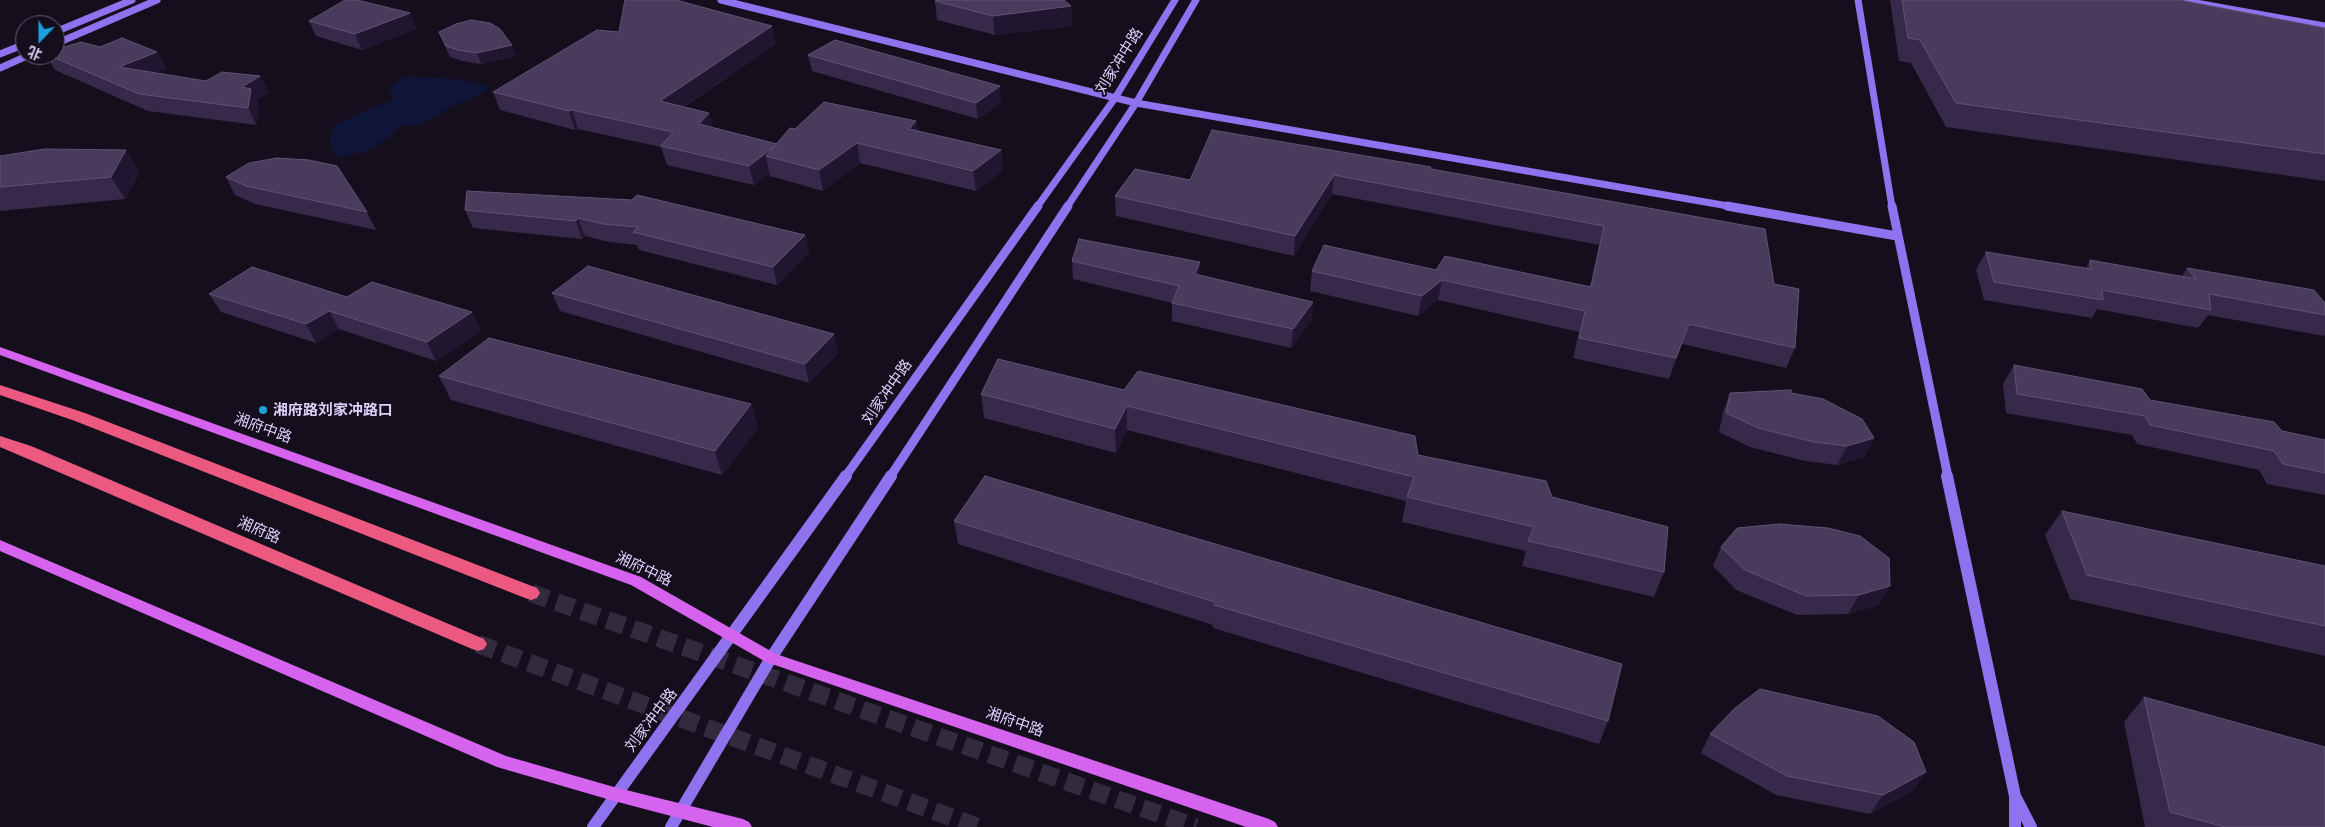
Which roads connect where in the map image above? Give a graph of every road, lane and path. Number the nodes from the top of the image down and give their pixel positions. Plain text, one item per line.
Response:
1 (132, 0) edge
2 (157, 0) edge
3 (721, 0) edge
4 (1175, 0) edge
5 (1196, 0) edge
6 (1858, 0) edge
7 (2179, 0) edge
8 (2325, 26) edge
9 (65, 28) edge
10 (65, 40) edge
11 (15, 48) edge
12 (0, 54) edge
13 (15, 61) edge
14 (0, 68) edge
15 (1114, 98) junction
16 (1136, 103) junction
17 (1897, 236) junction
18 (0, 351) edge
19 (0, 390) edge
20 (0, 441) edge
21 (0, 545) edge
22 (531, 593) tunnel mouth
23 (732, 636) junction
24 (478, 644) tunnel mouth
25 (771, 658) junction
26 (614, 794) junction
27 (2014, 796) junction
28 (681, 811) junction
29 (592, 827) edge
30 (671, 827) edge
31 (743, 827) edge
32 (1268, 827) edge
33 (2015, 827) edge
34 (2031, 827) edge

1 - 9 street
2 - 10 street
3 - 15 street
4 - 15 street, 刘家冲中路
5 - 16 street
6 - 17 street
7 - 8 street
11 - 12 street
13 - 14 street
15 - 16 street
15 - 23 street, 刘家冲中路
16 - 17 street
16 - 25 street
17 - 27 street
18 - 23 main road, 湘府中路
19 - 22 highway
20 - 24 highway, 湘府路
21 - 26 main road
23 - 25 main road, 湘府中路
23 - 26 street, 刘家冲中路
25 - 28 street
25 - 32 main road, 湘府中路
26 - 28 main road
26 - 29 street, 刘家冲中路
27 - 33 street
27 - 34 street
28 - 30 street
28 - 31 main road

